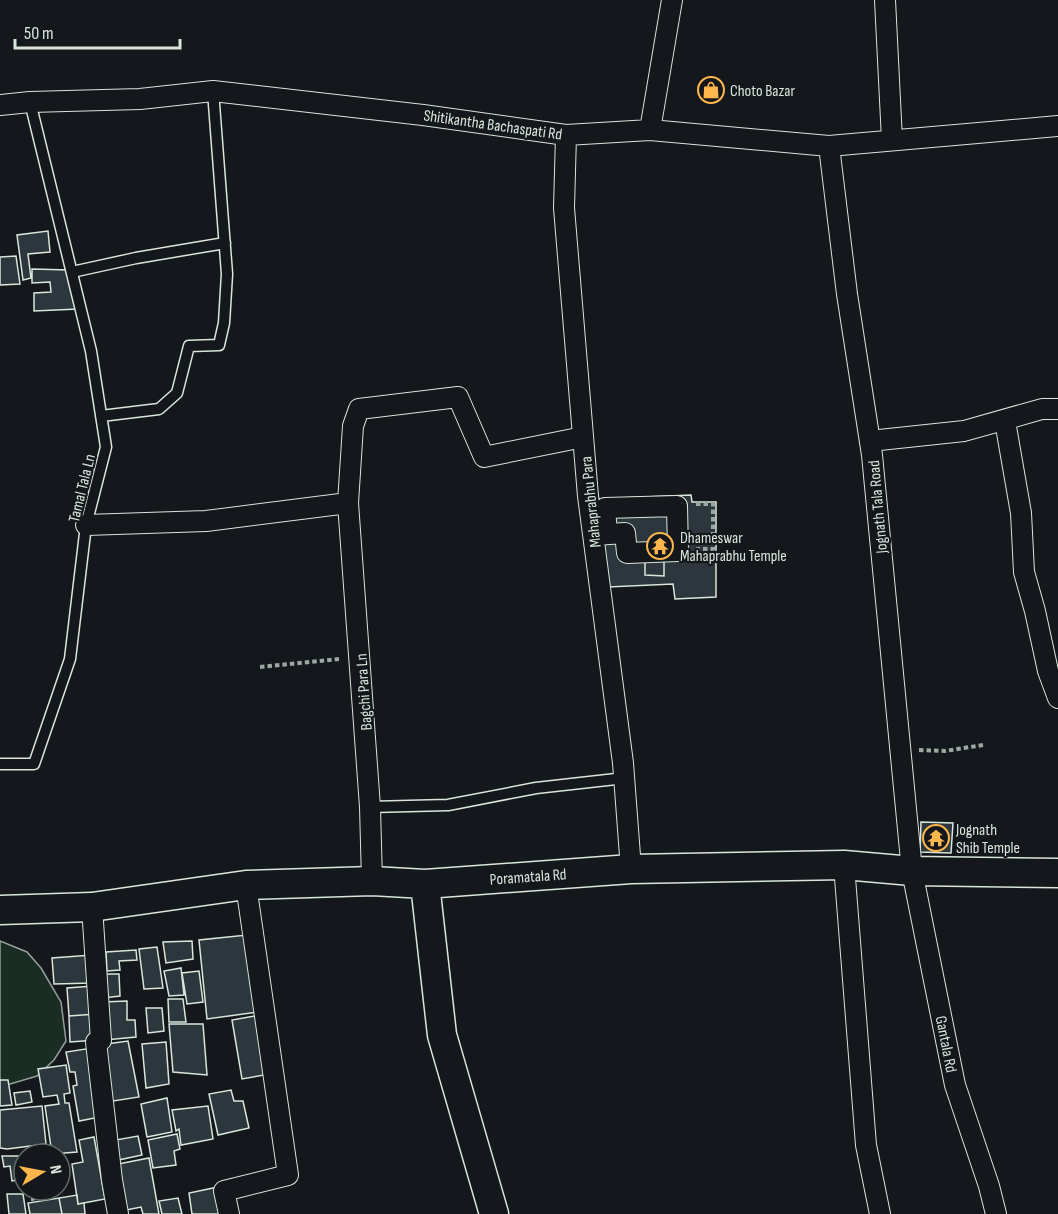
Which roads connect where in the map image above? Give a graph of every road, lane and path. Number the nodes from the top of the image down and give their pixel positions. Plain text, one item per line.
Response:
1 (672, 0) edge
2 (885, 0) edge
3 (213, 91) junction
4 (30, 102) junction
5 (0, 105) edge
6 (1058, 126) edge
7 (650, 130) junction
8 (566, 135) junction
9 (892, 140) junction
10 (829, 146) junction
11 (225, 243) junction
12 (72, 272) junction
13 (1058, 409) edge
14 (101, 416) junction
15 (1005, 421) junction
16 (583, 437) junction
17 (870, 441) junction
18 (348, 503) junction
19 (678, 506) junction
20 (86, 525) junction
21 (600, 534) junction
22 (677, 549) junction
23 (360, 657) junction
24 (260, 667) dead end
25 (1058, 698) edge
26 (983, 745) dead end
27 (900, 749) junction
28 (0, 764) edge
29 (625, 778) junction
30 (370, 807) junction
31 (844, 865) junction
32 (631, 868) junction
33 (912, 870) junction
34 (1058, 873) edge
35 (372, 881) junction
36 (425, 884) junction
37 (246, 885) junction
38 (92, 907) junction
39 (0, 910) edge
40 (118, 1214) edge
41 (230, 1214) edge
42 (494, 1214) edge
43 (880, 1214) edge
44 (996, 1214) edge

1 - 7 street
2 - 9 street
3 - 4 street, Shitikantha Bachaspati Rd
3 - 8 street, Shitikantha Bachaspati Rd
3 - 11 lane
4 - 5 street, Shitikantha Bachaspati Rd
4 - 12 lane, Tamal Tala Ln
6 - 9 street, Shitikantha Bachaspati Rd
7 - 8 street, Shitikantha Bachaspati Rd
7 - 10 street, Shitikantha Bachaspati Rd
8 - 16 street, Mahaprabhu Para
9 - 10 street, Shitikantha Bachaspati Rd
10 - 17 street, Jognath Tala Road
11 - 12 lane
11 - 14 lane
12 - 14 lane, Tamal Tala Ln
13 - 15 street
14 - 20 lane, Tamal Tala Ln
15 - 17 street
15 - 25 street
16 - 18 street, Bagchi Para Ln
16 - 21 street, Mahaprabhu Para
17 - 27 street, Jognath Tala Road
18 - 20 street
18 - 23 street, Bagchi Para Ln
19 - 21 street
19 - 22 street
19 - 22 path
20 - 28 lane, Tamal Tala Ln
21 - 22 street
21 - 29 street, Mahaprabhu Para
23 - 24 path
23 - 30 street, Bagchi Para Ln
26 - 27 path
27 - 33 street, Jognath Tala Road
29 - 30 lane
29 - 32 street, Mahaprabhu Para
30 - 35 street, Bagchi Para Ln
31 - 32 main road, Poramatala Rd
31 - 33 main road, Poramatala Rd
31 - 43 street
32 - 36 main road, Poramatala Rd
33 - 34 main road, Poramatala Rd
33 - 44 street, Gantala Rd
35 - 36 main road, Poramatala Rd
35 - 37 main road, Poramatala Rd
36 - 42 main road
37 - 38 main road, Poramatala Rd
37 - 41 street
38 - 39 main road, Poramatala Rd
38 - 40 street

